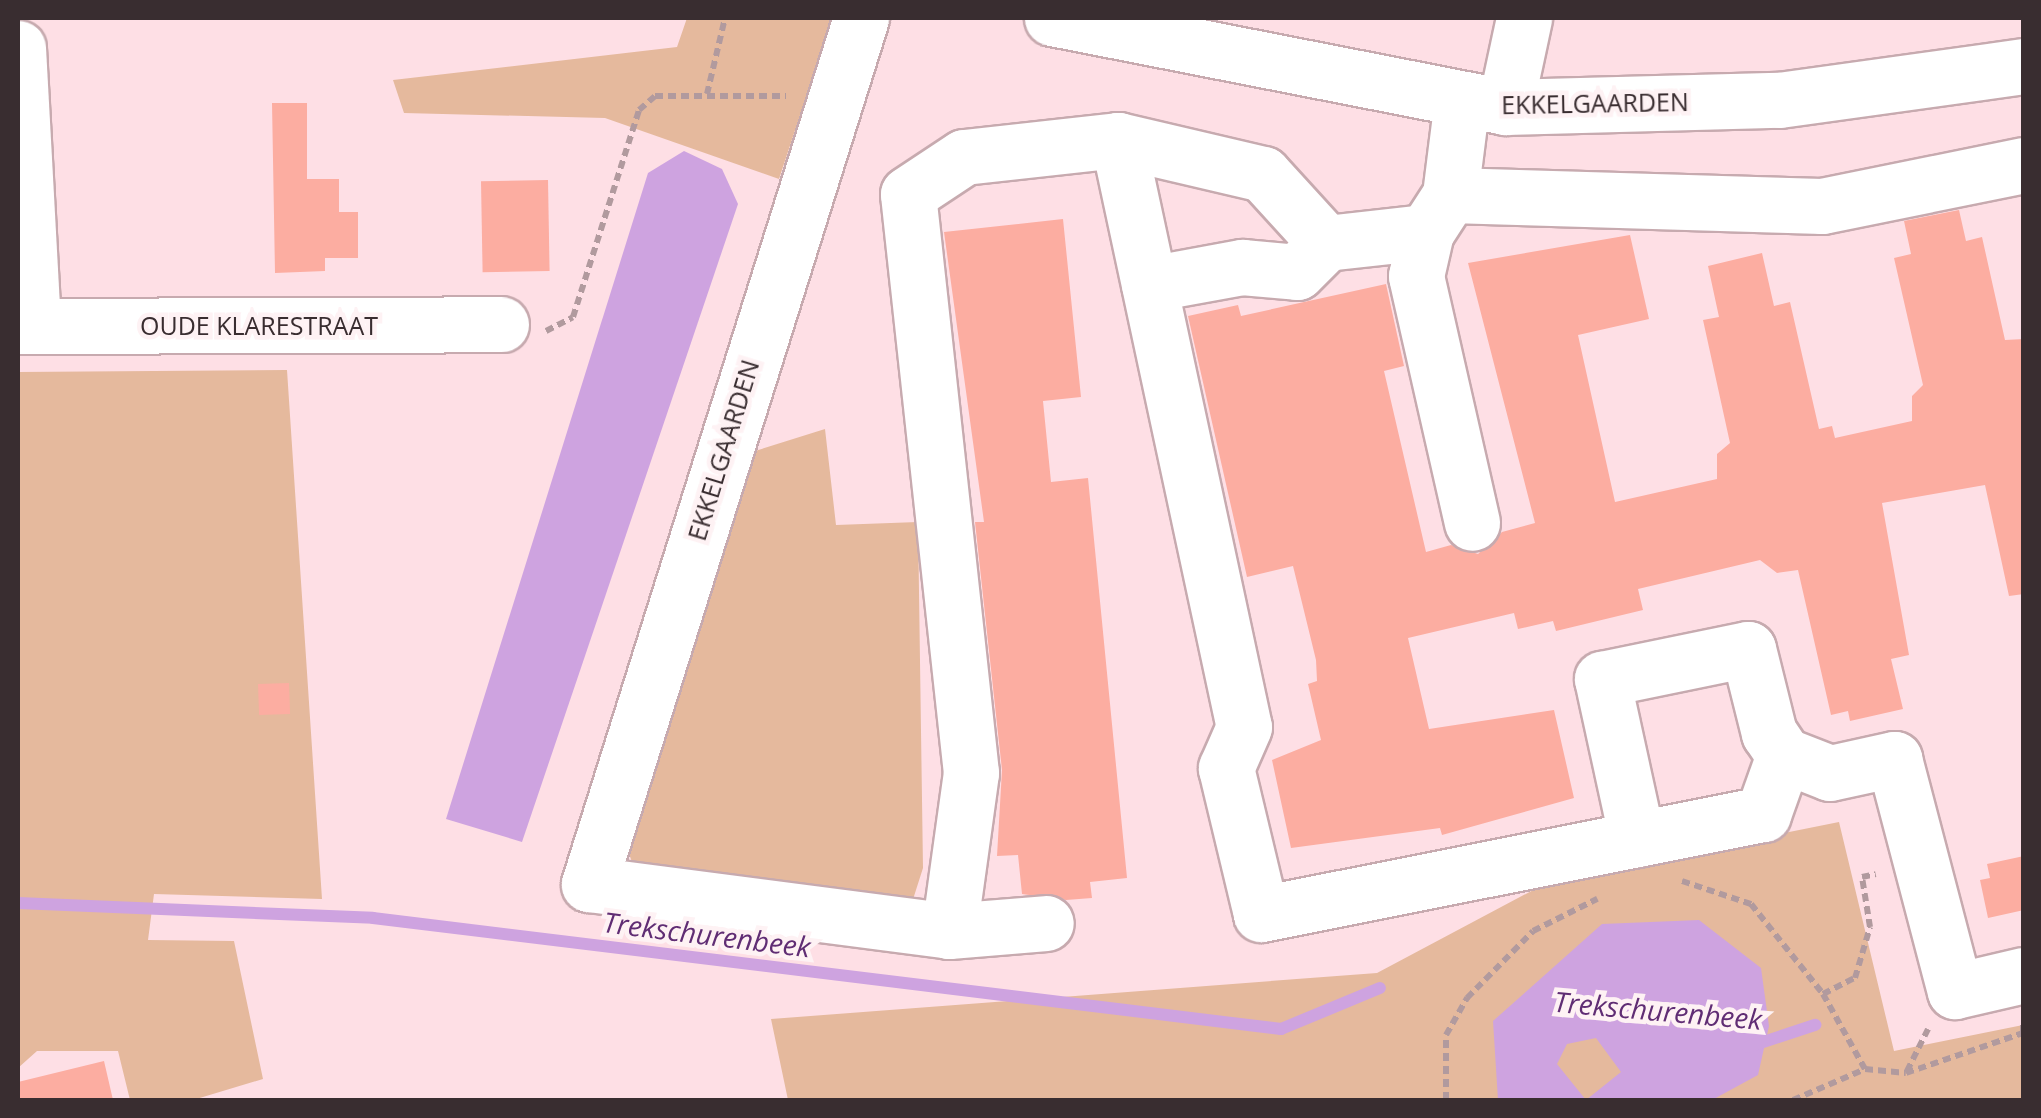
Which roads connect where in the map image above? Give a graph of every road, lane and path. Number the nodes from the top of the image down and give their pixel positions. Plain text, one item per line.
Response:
1 (725, 18) edge
2 (862, 18) edge
3 (1052, 18) edge
4 (1524, 18) edge
5 (18, 48) edge
6 (2024, 66) edge
7 (707, 94) junction
8 (832, 97) junction
9 (1483, 104) junction
10 (1118, 140) junction
11 (2018, 173) edge
12 (1438, 214) junction
13 (1326, 243) junction
14 (1149, 284) junction
15 (501, 324) joint
16 (25, 326) edge
17 (1472, 523) dead end
18 (1784, 755) junction
19 (1637, 838) junction
20 (1922, 862) junction
21 (1670, 882) dead end
22 (1602, 896) dead end
23 (1046, 923) dead end
24 (950, 932) junction
25 (2023, 975) edge
26 (1823, 994) junction
27 (1865, 1069) junction
28 (1446, 1100) edge
29 (1792, 1100) edge

1 - 7 path
2 - 8 street, EKKELGAARDEN
3 - 9 street, EKKELGAARDEN
4 - 9 street
5 - 16 street
6 - 9 street, EKKELGAARDEN
7 - 8 path
7 - 15 path
8 - 24 street, EKKELGAARDEN
9 - 12 street
10 - 13 street
10 - 14 street
10 - 24 street
11 - 12 street
12 - 13 street
12 - 17 street
13 - 14 street
14 - 19 street
15 - 16 street, OUDE KLARESTRAAT
18 - 19 street
18 - 19 street
18 - 20 street
20 - 25 street
20 - 26 path
21 - 26 path
22 - 28 path
23 - 24 street
25 - 27 path
26 - 27 path
27 - 29 path

